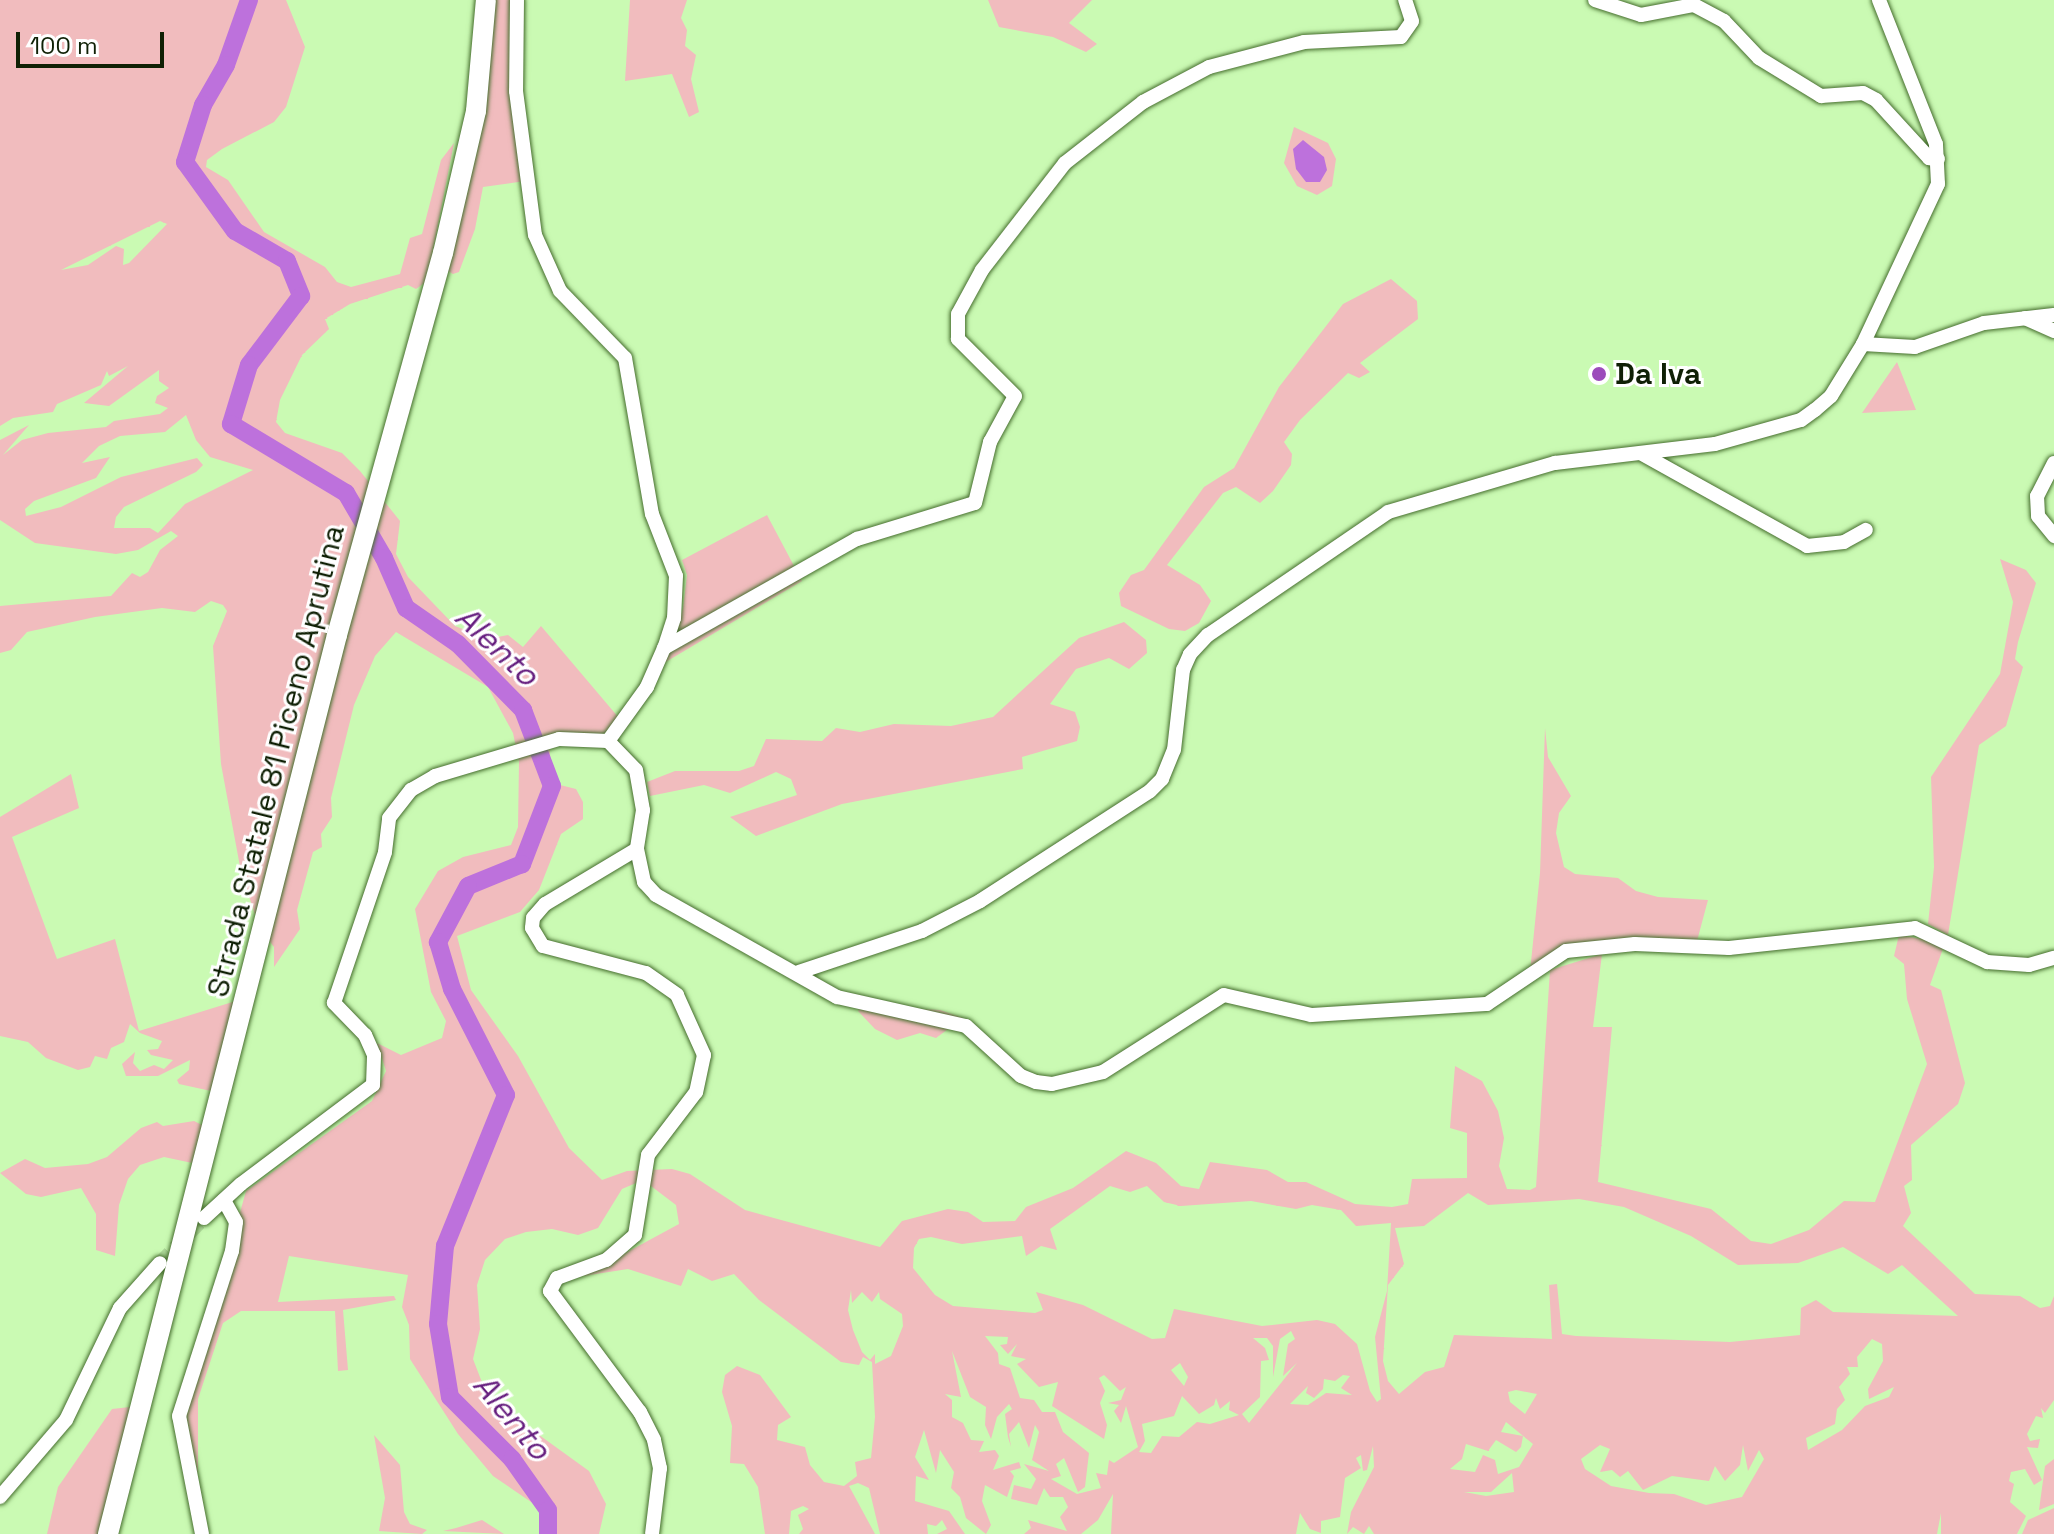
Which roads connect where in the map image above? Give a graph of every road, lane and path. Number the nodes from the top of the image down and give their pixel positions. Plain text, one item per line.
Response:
1 (486, 0) edge
2 (517, 0) edge
3 (1405, 0) edge
4 (1595, 0) edge
5 (1879, 0) edge
6 (1939, 165) junction
7 (2054, 315) edge
8 (2025, 318) junction
9 (2054, 331) edge
10 (1863, 344) junction
11 (1641, 453) junction
12 (2054, 463) edge
13 (1866, 530) dead end
14 (2054, 536) edge
15 (664, 648) junction
16 (608, 741) junction
17 (637, 849) junction
18 (2054, 958) edge
19 (799, 972) junction
20 (224, 1200) junction
21 (204, 1218) tunnel mouth
22 (160, 1263) tunnel mouth
23 (0, 1497) edge
24 (108, 1534) edge
25 (202, 1534) edge
26 (652, 1534) edge

1 - 24 highway, Strada Statale 81 Piceno Aprutina
2 - 15 street
3 - 15 street
4 - 6 street
5 - 6 street
6 - 10 street
7 - 8 street
8 - 9 street
8 - 10 street
10 - 11 street
11 - 13 street
11 - 19 street
12 - 14 street
15 - 16 street
16 - 17 street
16 - 20 street
17 - 19 street
17 - 26 street
18 - 19 street
20 - 21 street
20 - 25 street
22 - 23 street

